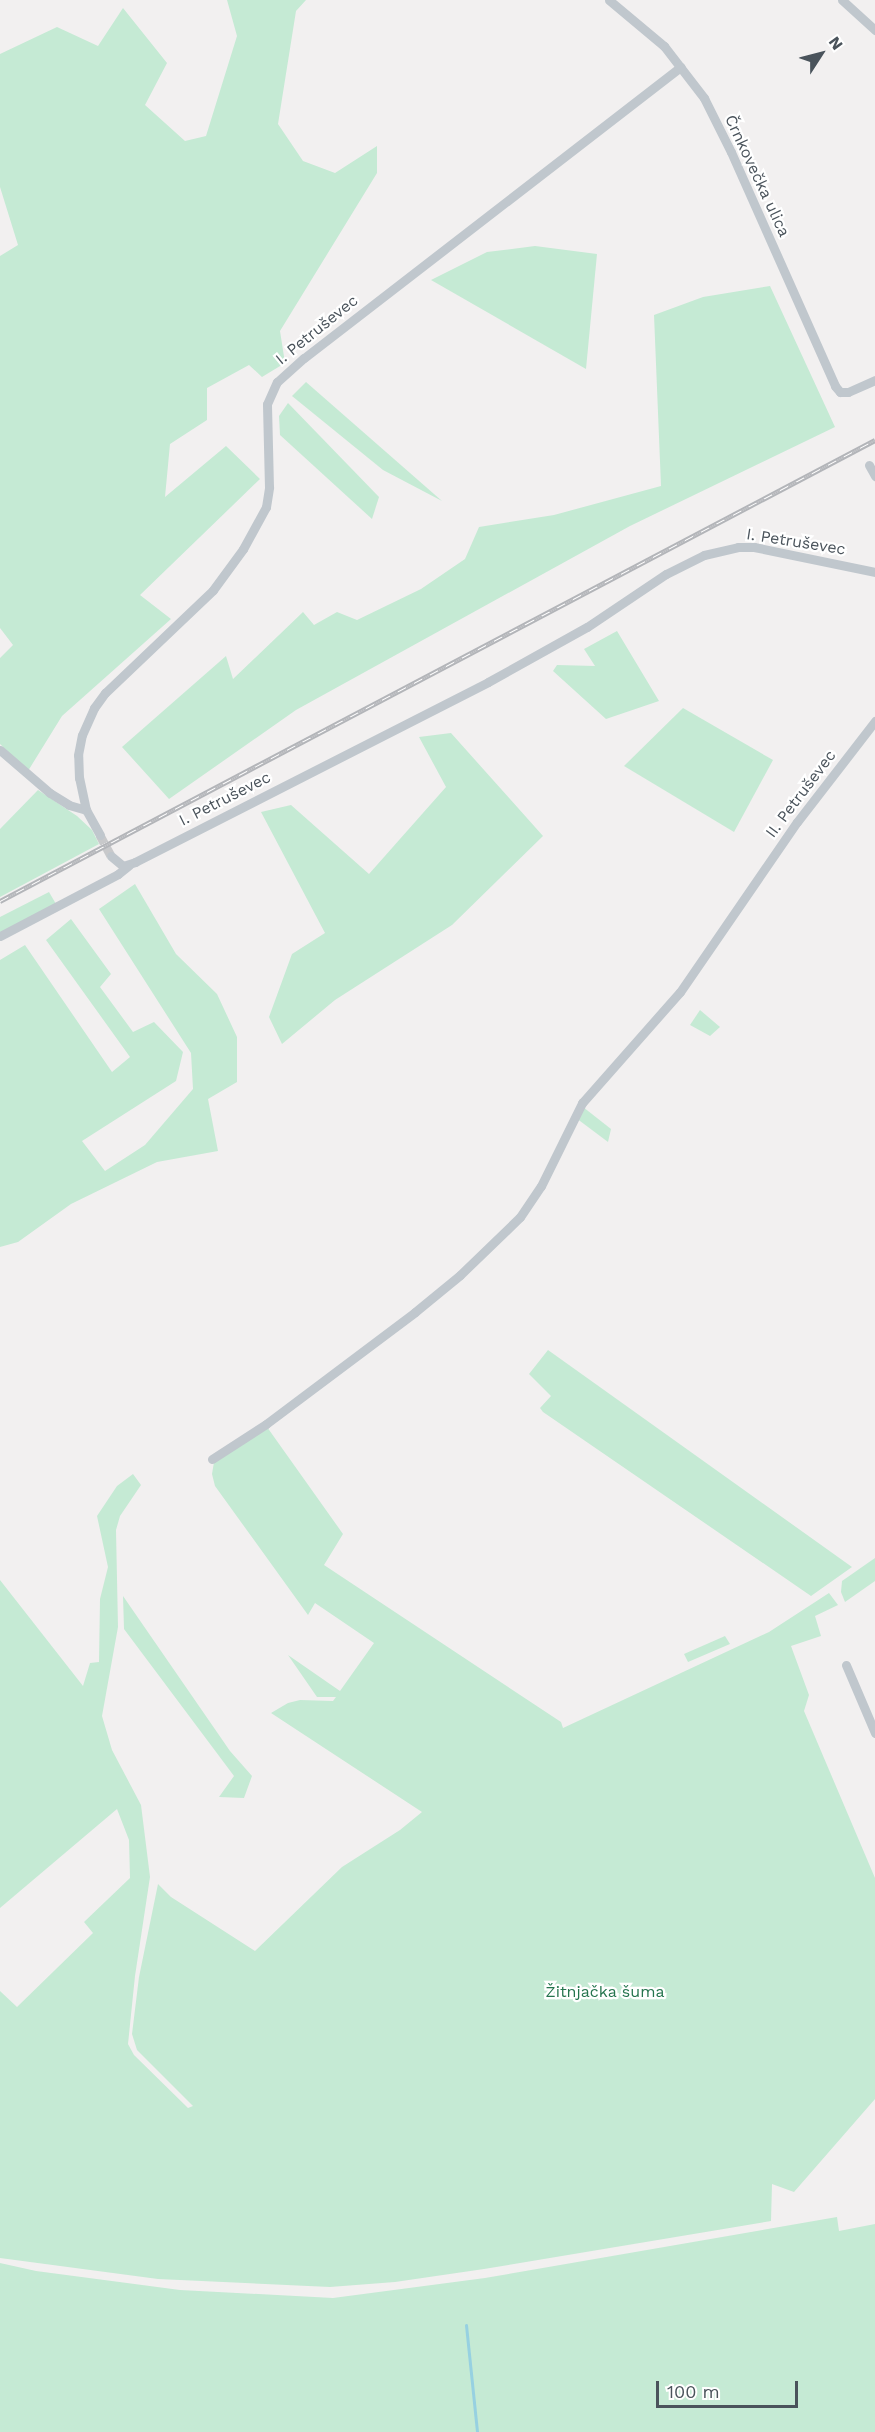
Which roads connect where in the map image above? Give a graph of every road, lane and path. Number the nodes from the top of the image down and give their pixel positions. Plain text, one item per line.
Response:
1 (609, 0) edge
2 (843, 0) edge
3 (875, 30) edge
4 (681, 67) junction
5 (875, 380) edge
6 (869, 465) dead end
7 (875, 476) edge
8 (875, 572) edge
9 (875, 721) edge
10 (0, 750) edge
11 (86, 810) junction
12 (100, 835) tunnel mouth
13 (111, 856) tunnel mouth
14 (129, 865) junction
15 (0, 936) edge
16 (212, 1459) dead end
17 (846, 1665) dead end
18 (875, 1733) edge

1 - 4 street, Črnkovečka ulica
2 - 3 street
4 - 5 street, Črnkovečka ulica
4 - 11 street, I. Petruševec
6 - 7 street
8 - 14 street, I. Petruševec
9 - 16 street, II. Petruševec
10 - 11 street
11 - 12 street, I. Petruševec
13 - 14 street
14 - 15 street, I. Petruševec
17 - 18 street

